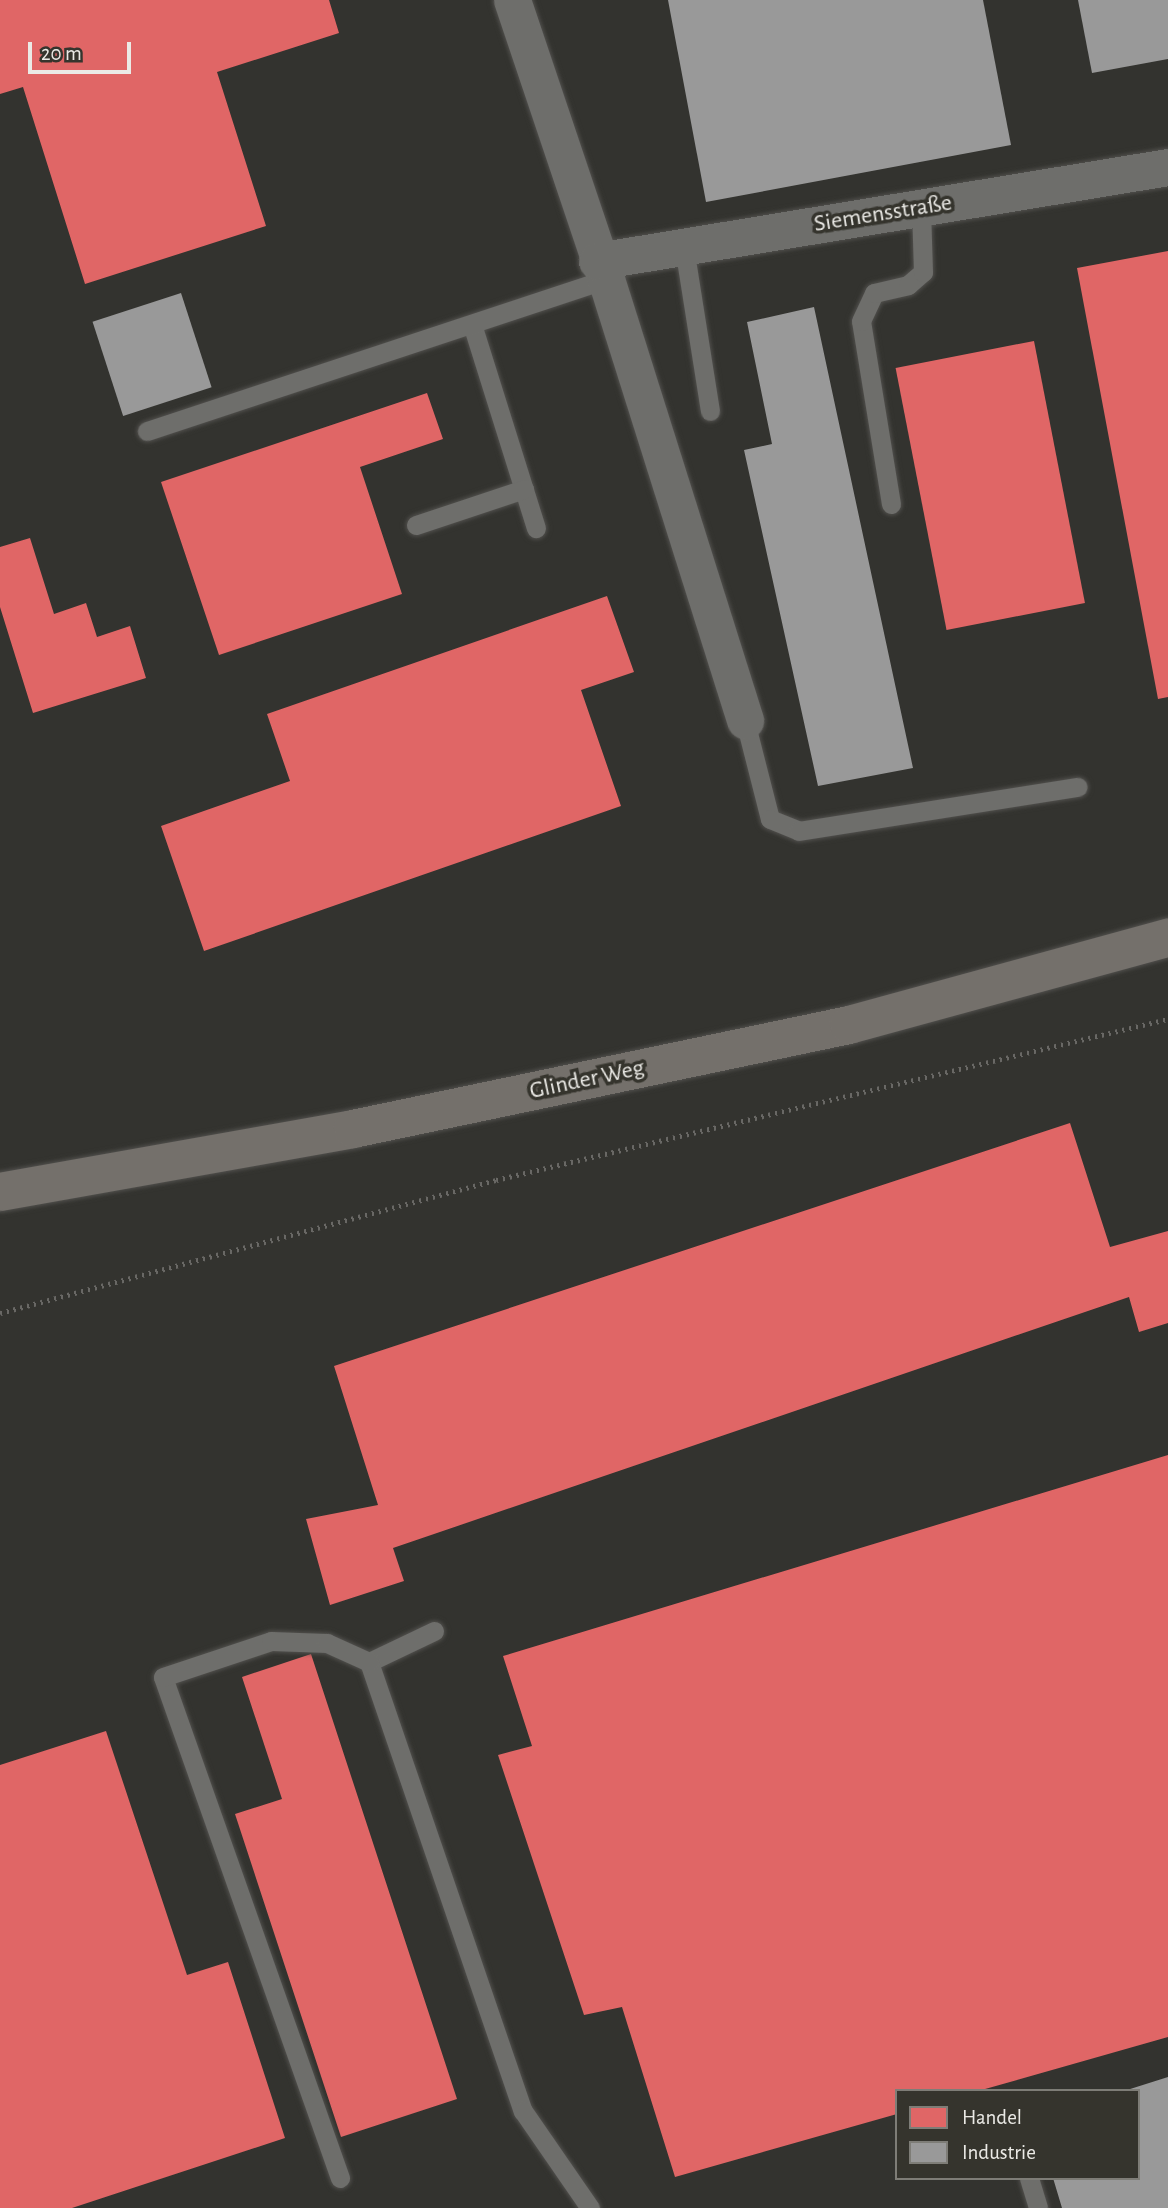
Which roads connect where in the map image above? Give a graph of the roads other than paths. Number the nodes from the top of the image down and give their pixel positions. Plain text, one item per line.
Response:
1 (512, 0) edge
2 (1168, 167) edge
3 (921, 208) junction
4 (684, 247) junction
5 (602, 270) junction
6 (472, 324) junction
7 (710, 411) dead end
8 (146, 431) dead end
9 (524, 489) junction
10 (891, 504) dead end
11 (416, 525) dead end
12 (536, 528) dead end
13 (745, 722) joint
14 (1078, 787) dead end
15 (1168, 938) edge
16 (0, 1192) edge
17 (434, 1631) dead end
18 (369, 1662) junction
19 (340, 2178) dead end
20 (1030, 2180) edge
21 (590, 2208) edge
22 (1038, 2208) edge

1 - 5 street
2 - 3 street, Siemensstraße
3 - 4 street, Siemensstraße
3 - 10 lane
4 - 5 street, Siemensstraße
4 - 7 lane
5 - 6 lane
5 - 13 street
6 - 8 lane
6 - 9 lane
9 - 11 lane
9 - 12 lane
13 - 14 lane
15 - 16 main road, Glinder Weg
17 - 18 lane
18 - 19 lane
18 - 21 lane
20 - 22 lane

